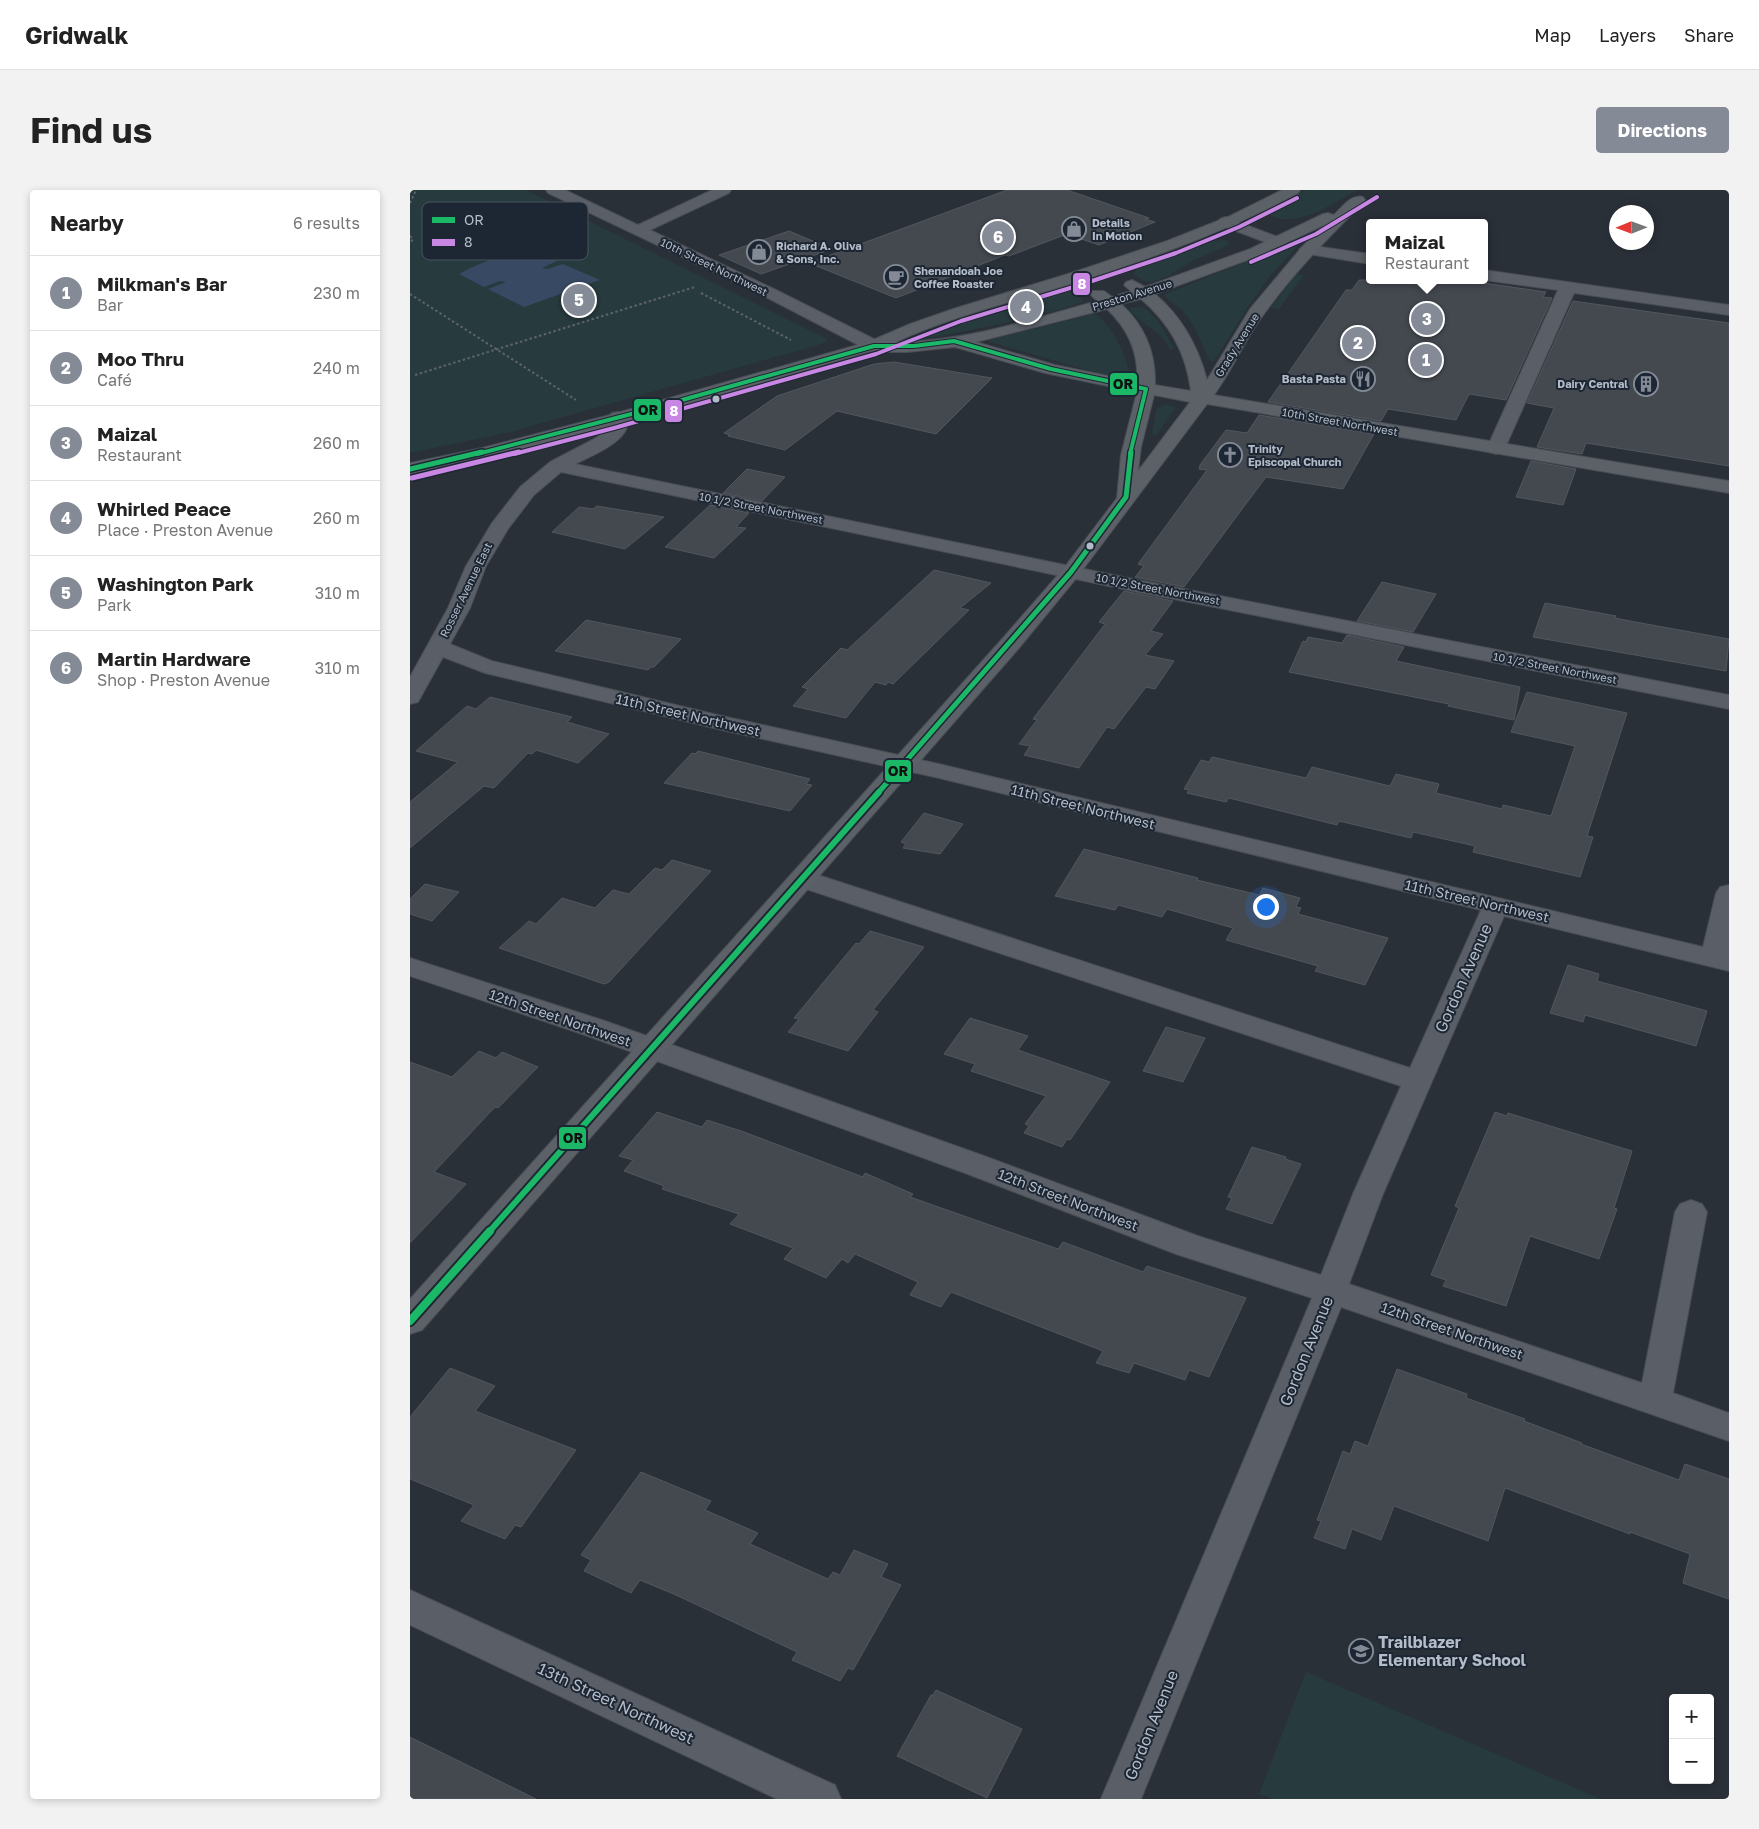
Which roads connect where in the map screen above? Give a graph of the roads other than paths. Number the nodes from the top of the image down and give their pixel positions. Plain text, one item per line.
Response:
1 (554, 190) edge
2 (724, 190) edge
3 (1293, 190) edge
4 (1372, 190) edge
5 (1358, 200) junction
6 (580, 202) edge
7 (588, 206) edge
8 (1225, 222) junction
9 (639, 230) junction
10 (1278, 242) junction
11 (1306, 250) junction
12 (1366, 258) edge
13 (1102, 268) junction
14 (1488, 276) edge
15 (1073, 277) junction
16 (1568, 288) junction
17 (1144, 292) junction
18 (1110, 302) junction
19 (1729, 310) edge
20 (954, 341) junction
21 (874, 346) junction
22 (1146, 389) junction
23 (1201, 399) junction
24 (618, 417) junction
25 (1496, 448) junction
26 (557, 466) junction
27 (410, 469) edge
28 (1729, 487) edge
29 (1126, 497) junction
30 (1071, 572) junction
31 (438, 647) junction
32 (410, 697) edge
33 (1729, 702) edge
34 (905, 764) junction
35 (803, 879) junction
36 (1729, 893) edge
37 (1496, 905) junction
38 (1722, 960) edge
39 (410, 968) edge
40 (651, 1049) junction
41 (1418, 1081) junction
42 (1691, 1212) dead end
43 (1331, 1291) junction
44 (410, 1321) edge
45 (1655, 1401) junction
46 (1729, 1426) edge
47 (410, 1607) edge
48 (822, 1799) edge
49 (1121, 1799) edge

1 - 6 street, 10th Street Northwest
2 - 9 street
3 - 8 main road, Preston Avenue
4 - 5 main road, Preston Avenue
5 - 10 main road, Preston Avenue
5 - 11 main road, Grady Avenue
7 - 9 street, 10th Street Northwest
8 - 10 street
8 - 13 main road, Preston Avenue
9 - 21 street, 10th Street Northwest
10 - 17 main road, Preston Avenue
11 - 12 street
11 - 23 main road, Grady Avenue
13 - 15 main road, Preston Avenue
13 - 17 main road
14 - 16 street
15 - 18 main road
15 - 21 main road, Preston Avenue
16 - 19 street
16 - 25 street
17 - 18 main road, Preston Avenue
17 - 23 main road
18 - 20 main road, Preston Avenue
18 - 22 main road
20 - 21 main road, Preston Avenue
20 - 22 main road, 10th Street Northwest
21 - 24 main road, Preston Avenue
22 - 23 main road, 10th Street Northwest
22 - 29 main road
23 - 25 main road, 10th Street Northwest
23 - 29 main road, Grady Avenue
24 - 26 street, Rosser Avenue East
24 - 27 main road, Preston Avenue
25 - 28 main road, 10th Street Northwest
26 - 30 street, 10 1/2 Street Northwest
26 - 31 street, Rosser Avenue East
29 - 30 main road, Grady Avenue
30 - 33 street, 10 1/2 Street Northwest
30 - 34 main road, Grady Avenue
31 - 32 street, Rosser Avenue East
31 - 34 street, 11th Street Northwest
34 - 35 main road, Grady Avenue
34 - 37 street, 11th Street Northwest
35 - 40 main road, Grady Avenue
35 - 41 street
36 - 38 street
37 - 38 street, 11th Street Northwest
37 - 41 street, Gordon Avenue
39 - 40 street, 12th Street Northwest
40 - 43 street, 12th Street Northwest
40 - 44 main road, Grady Avenue
41 - 43 street, Gordon Avenue
42 - 45 street
43 - 45 street, 12th Street Northwest
43 - 49 street, Gordon Avenue
45 - 46 street, 12th Street Northwest
47 - 48 street, 13th Street Northwest

